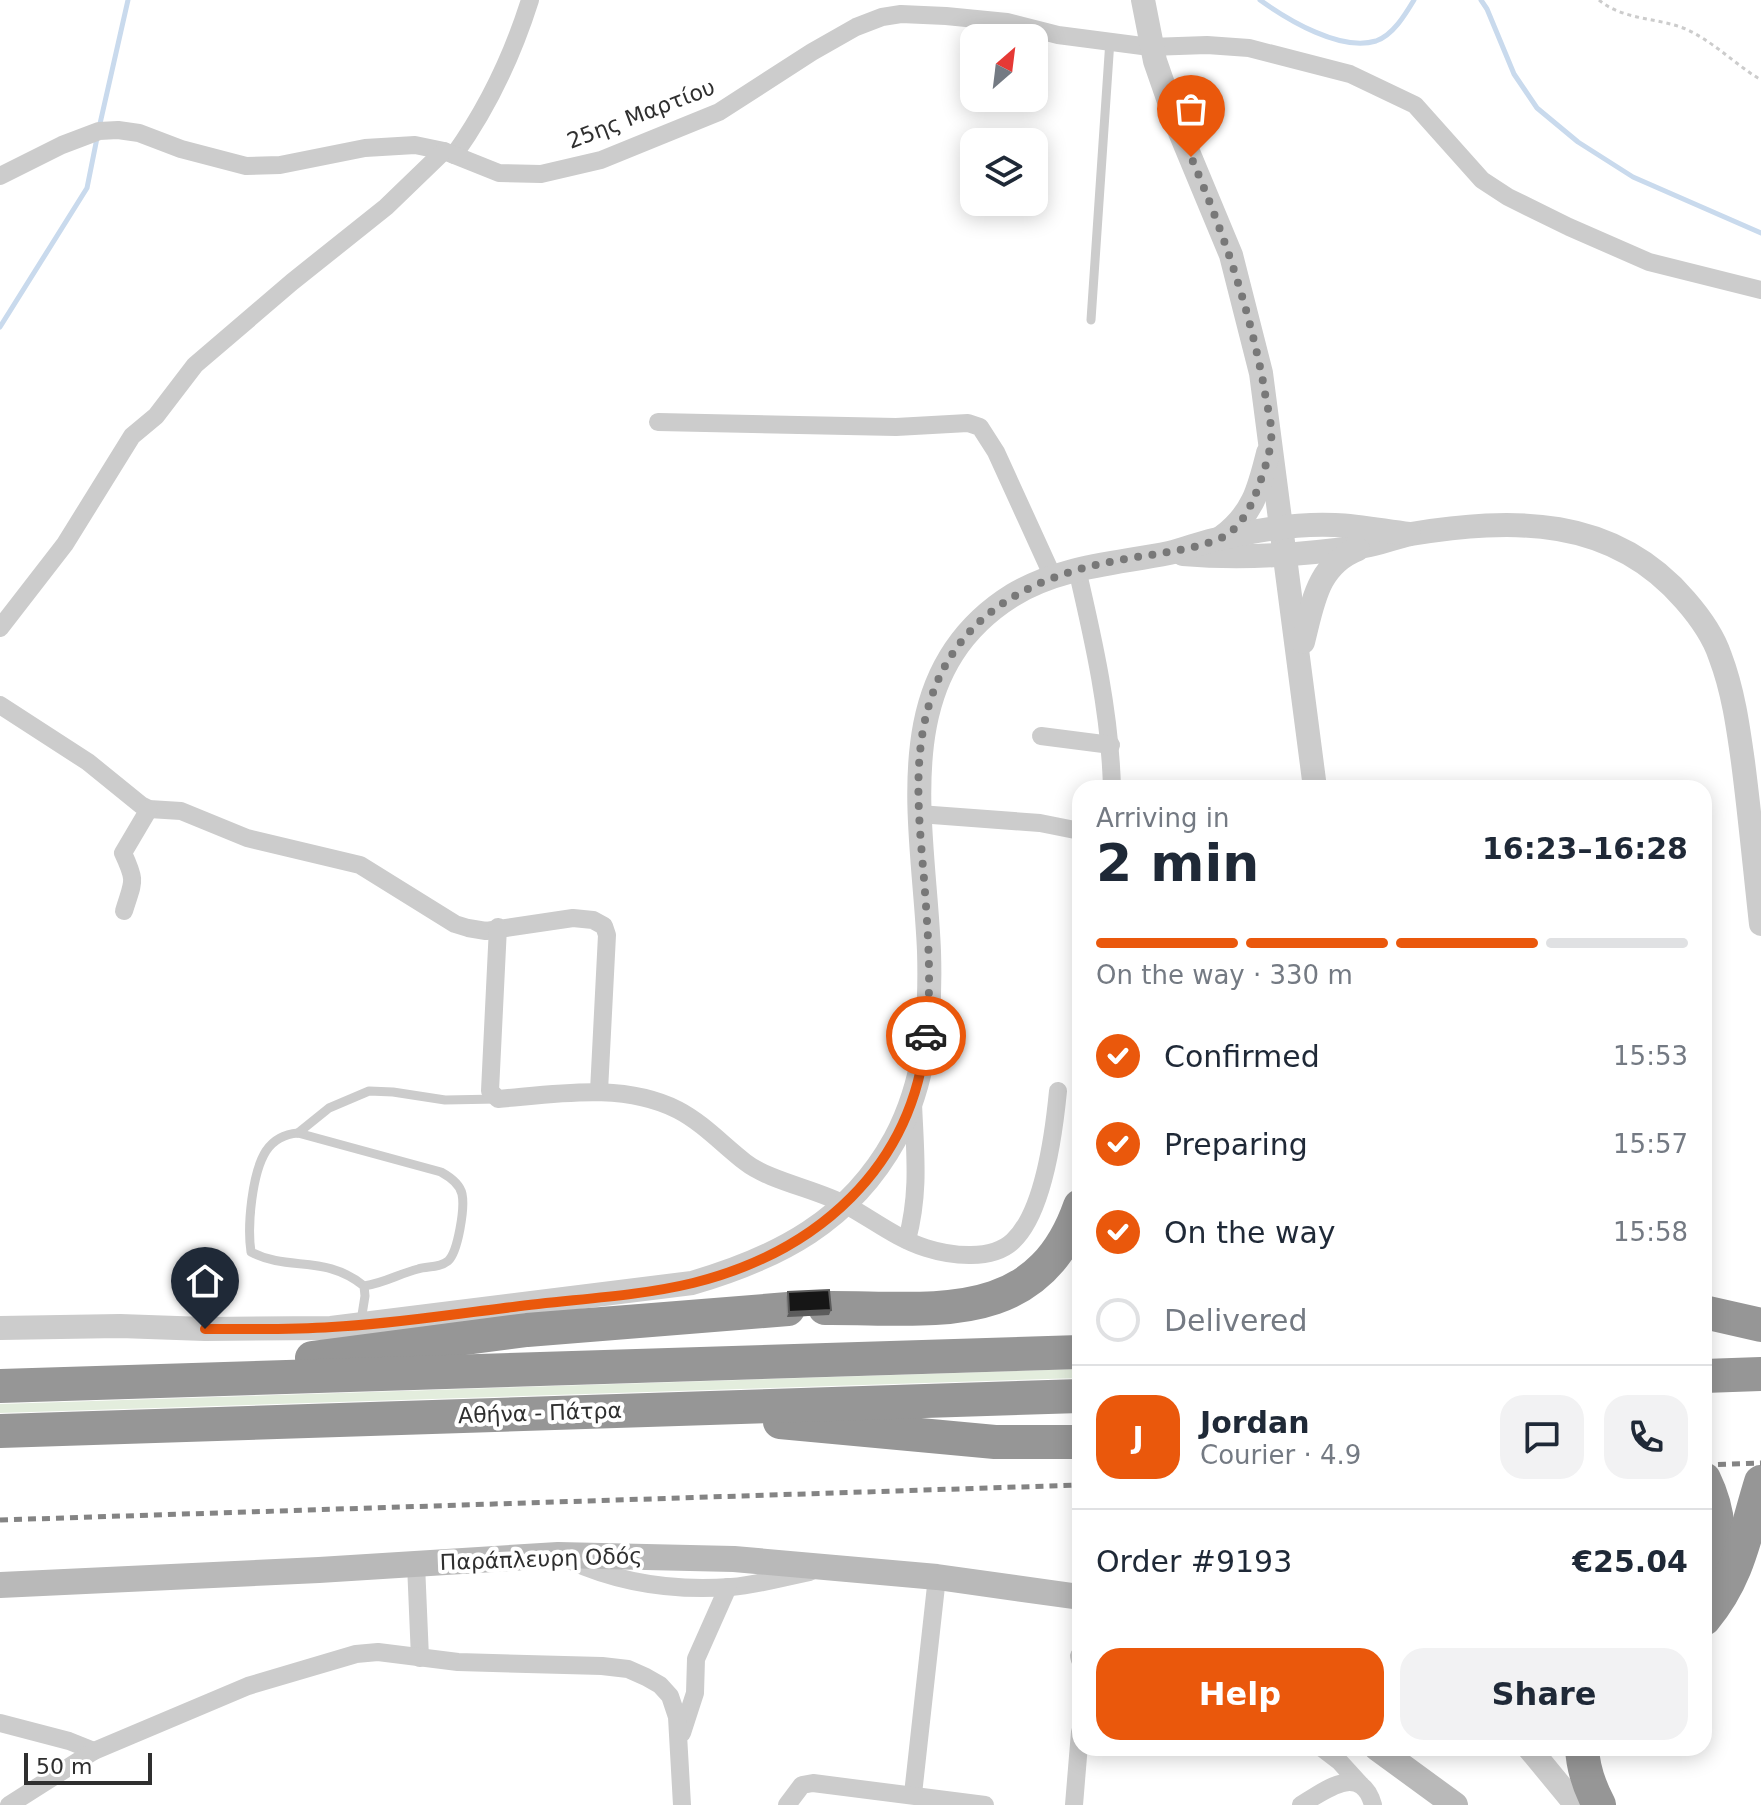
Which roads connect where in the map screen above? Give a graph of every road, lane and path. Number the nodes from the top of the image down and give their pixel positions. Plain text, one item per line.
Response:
1 (530, 0) edge
2 (1143, 0) edge
3 (1599, 0) edge
4 (1110, 40) junction
5 (1150, 47) junction
6 (1761, 80) edge
7 (449, 153) junction
8 (0, 176) edge
9 (1761, 290) edge
10 (1091, 320) dead end
11 (658, 422) dead end
12 (1271, 439) junction
13 (1283, 529) junction
14 (1409, 534) junction
15 (1222, 538) junction
16 (1366, 546) junction
17 (1169, 553) junction
18 (1286, 553) junction
19 (1077, 569) junction
20 (1053, 577) junction
21 (0, 628) edge
22 (1300, 656) junction
23 (0, 705) edge
24 (1041, 736) dead end
25 (1111, 745) junction
26 (1112, 780) edge
27 (1314, 780) edge
28 (149, 809) junction
29 (919, 814) junction
30 (1072, 829) edge
31 (124, 911) dead end
32 (1761, 924) edge
33 (498, 927) junction
34 (599, 1091) junction
35 (1058, 1091) dead end
36 (498, 1099) junction
37 (913, 1101) junction
38 (298, 1133) junction
39 (845, 1205) junction
40 (1072, 1223) edge
41 (907, 1240) junction
42 (364, 1286) junction
43 (825, 1308) edge
44 (788, 1309) edge
45 (1712, 1314) edge
46 (360, 1325) junction
47 (1761, 1327) edge
48 (0, 1328) edge
49 (1712, 1330) edge
50 (1072, 1352) edge
51 (1761, 1374) edge
52 (1712, 1376) edge
53 (113, 1384) junction
54 (0, 1386) edge
55 (1072, 1396) edge
56 (705, 1408) junction
57 (0, 1431) edge
58 (1072, 1442) edge
59 (1760, 1487) edge
60 (1712, 1502) edge
61 (558, 1555) junction
62 (1712, 1562) edge
63 (416, 1564) junction
64 (832, 1567) junction
65 (937, 1577) junction
66 (0, 1585) edge
67 (728, 1587) junction
68 (1072, 1596) edge
69 (1712, 1609) edge
70 (420, 1658) junction
71 (696, 1659) junction
72 (628, 1669) junction
73 (0, 1723) edge
74 (680, 1739) junction
75 (94, 1751) junction
76 (1078, 1756) edge
77 (1332, 1756) edge
78 (1388, 1756) edge
79 (1536, 1756) edge
80 (1583, 1756) edge
81 (1360, 1784) junction
82 (913, 1794) junction
83 (9, 1805) edge
84 (682, 1805) edge
85 (787, 1805) edge
86 (985, 1805) edge
87 (1074, 1805) edge
88 (1301, 1805) edge
89 (1373, 1805) edge
90 (1455, 1805) edge
91 (1576, 1805) edge
92 (1599, 1805) edge

1 - 7 street
2 - 5 street
3 - 6 path
4 - 5 street, 25ης Μαρτίου
4 - 7 street, 25ης Μαρτίου
4 - 10 lane
5 - 9 street, 25ης Μαρτίου
5 - 12 street
7 - 8 street, 25ης Μαρτίου
7 - 21 street
11 - 20 street
12 - 13 street
12 - 15 street
13 - 14 street
13 - 15 street
13 - 18 street
14 - 16 street
14 - 32 street
15 - 17 street
16 - 18 street
16 - 22 street
17 - 18 street
17 - 19 street
18 - 22 street
19 - 20 street
19 - 25 street
20 - 29 street
22 - 27 street
23 - 28 street
24 - 25 street
25 - 26 street
28 - 31 street
28 - 33 street
29 - 30 street
29 - 37 street
33 - 34 street
33 - 36 street
34 - 36 street
34 - 39 street
35 - 41 street
36 - 38 lane
37 - 39 street
37 - 41 street
38 - 42 lane
38 - 42 lane
39 - 41 street
39 - 46 street
40 - 43 highway
42 - 46 lane
44 - 53 highway
45 - 47 highway
46 - 48 street
47 - 49 highway
50 - 53 highway, Αθήνα - Πάτρα
51 - 52 highway
53 - 54 highway, Αθήνα - Πάτρα
55 - 56 highway, Αθήνα - Πάτρα
56 - 57 highway, Αθήνα - Πάτρα
56 - 58 highway
59 - 69 highway
60 - 62 highway
61 - 63 main road, Παράπλευρη Οδός
61 - 64 main road, Παράπλευρη Οδός
61 - 67 street
63 - 66 main road, Παράπλευρη Οδός
63 - 70 street
64 - 65 main road, Παράπλευρη Οδός
64 - 67 street
65 - 68 main road, Παράπλευρη Οδός
65 - 82 street
67 - 71 street
70 - 72 street
70 - 75 street
71 - 72 street
71 - 74 street
72 - 74 street
73 - 75 street
74 - 84 street
75 - 83 street
76 - 87 street
77 - 81 street
78 - 90 main road
79 - 91 street
80 - 92 highway
81 - 88 street
81 - 89 street
82 - 85 street
82 - 86 street

